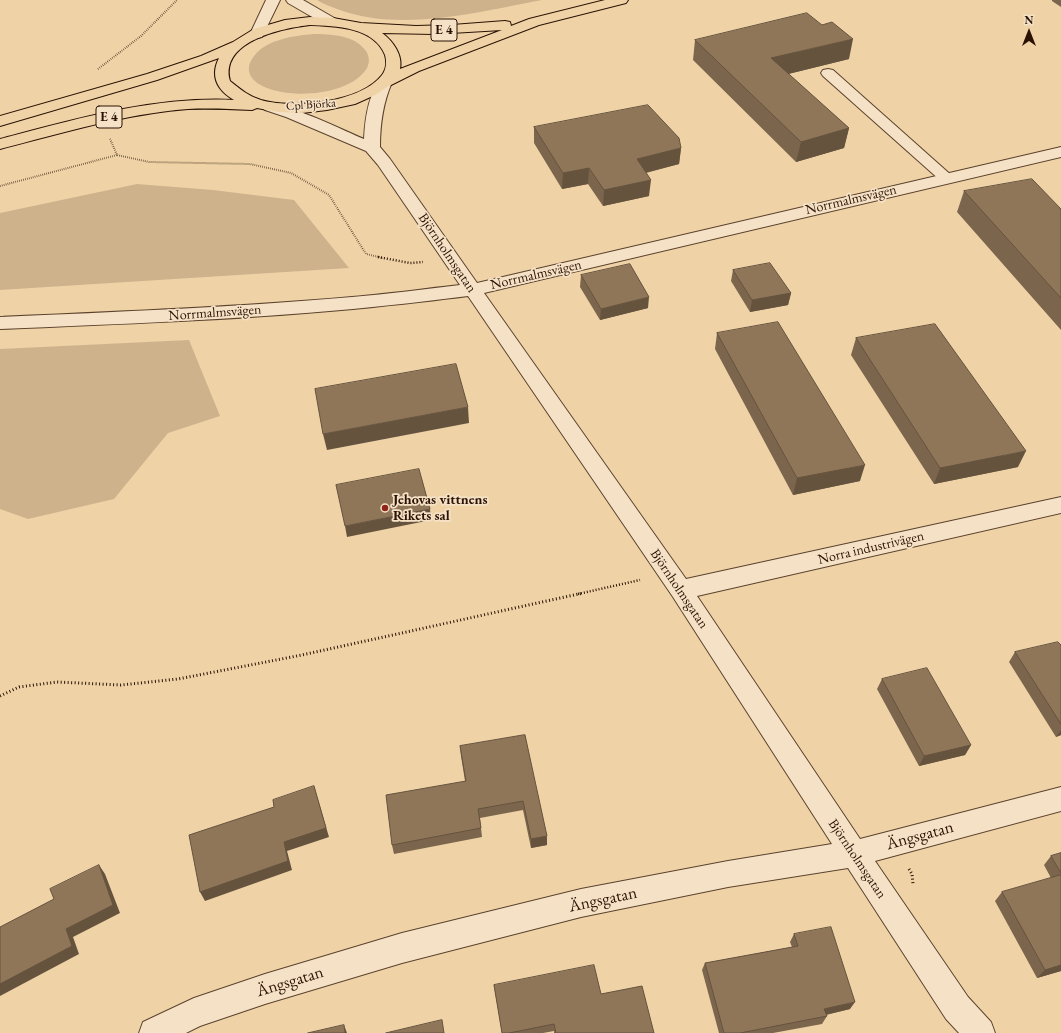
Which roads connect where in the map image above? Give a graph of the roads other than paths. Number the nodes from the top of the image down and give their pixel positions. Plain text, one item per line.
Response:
1 (273, 0) edge
2 (293, 0) edge
3 (621, 0) edge
4 (331, 22) junction
5 (534, 22) junction
6 (354, 26) junction
7 (257, 34) junction
8 (236, 45) junction
9 (828, 73) edge
10 (385, 82) junction
11 (270, 107) junction
12 (0, 121) edge
13 (0, 144) edge
14 (372, 148) junction
15 (1061, 152) edge
16 (946, 178) junction
17 (472, 290) junction
18 (0, 323) edge
19 (1061, 505) edge
20 (675, 582) junction
21 (1061, 799) edge
22 (854, 854) junction
23 (154, 1033) edge
24 (980, 1033) edge

1 - 7 street
2 - 4 street
3 - 5 highway, E 4
4 - 6 highway, Cpl Björka / E 4
4 - 7 highway, Cpl Björka / E 4
5 - 6 highway, E 4
5 - 10 highway, E 4
6 - 10 highway, Cpl Björka / E 4
7 - 8 highway, Cpl Björka / E 4
8 - 11 highway, Cpl Björka / E 4
8 - 12 highway, E 4
9 - 16 lane
10 - 11 highway, Cpl Björka / E 4
10 - 14 street
11 - 13 highway, E 4
11 - 14 street, Björnholmsgatan
14 - 17 street, Björnholmsgatan
15 - 16 street, Norrmalmsvägen
16 - 17 street, Norrmalmsvägen
17 - 18 street, Norrmalmsvägen
17 - 20 street, Björnholmsgatan
19 - 20 street, Norra industrivägen
20 - 22 street, Björnholmsgatan
21 - 22 street, Ängsgatan
22 - 23 street, Ängsgatan
22 - 24 street, Björnholmsgatan

